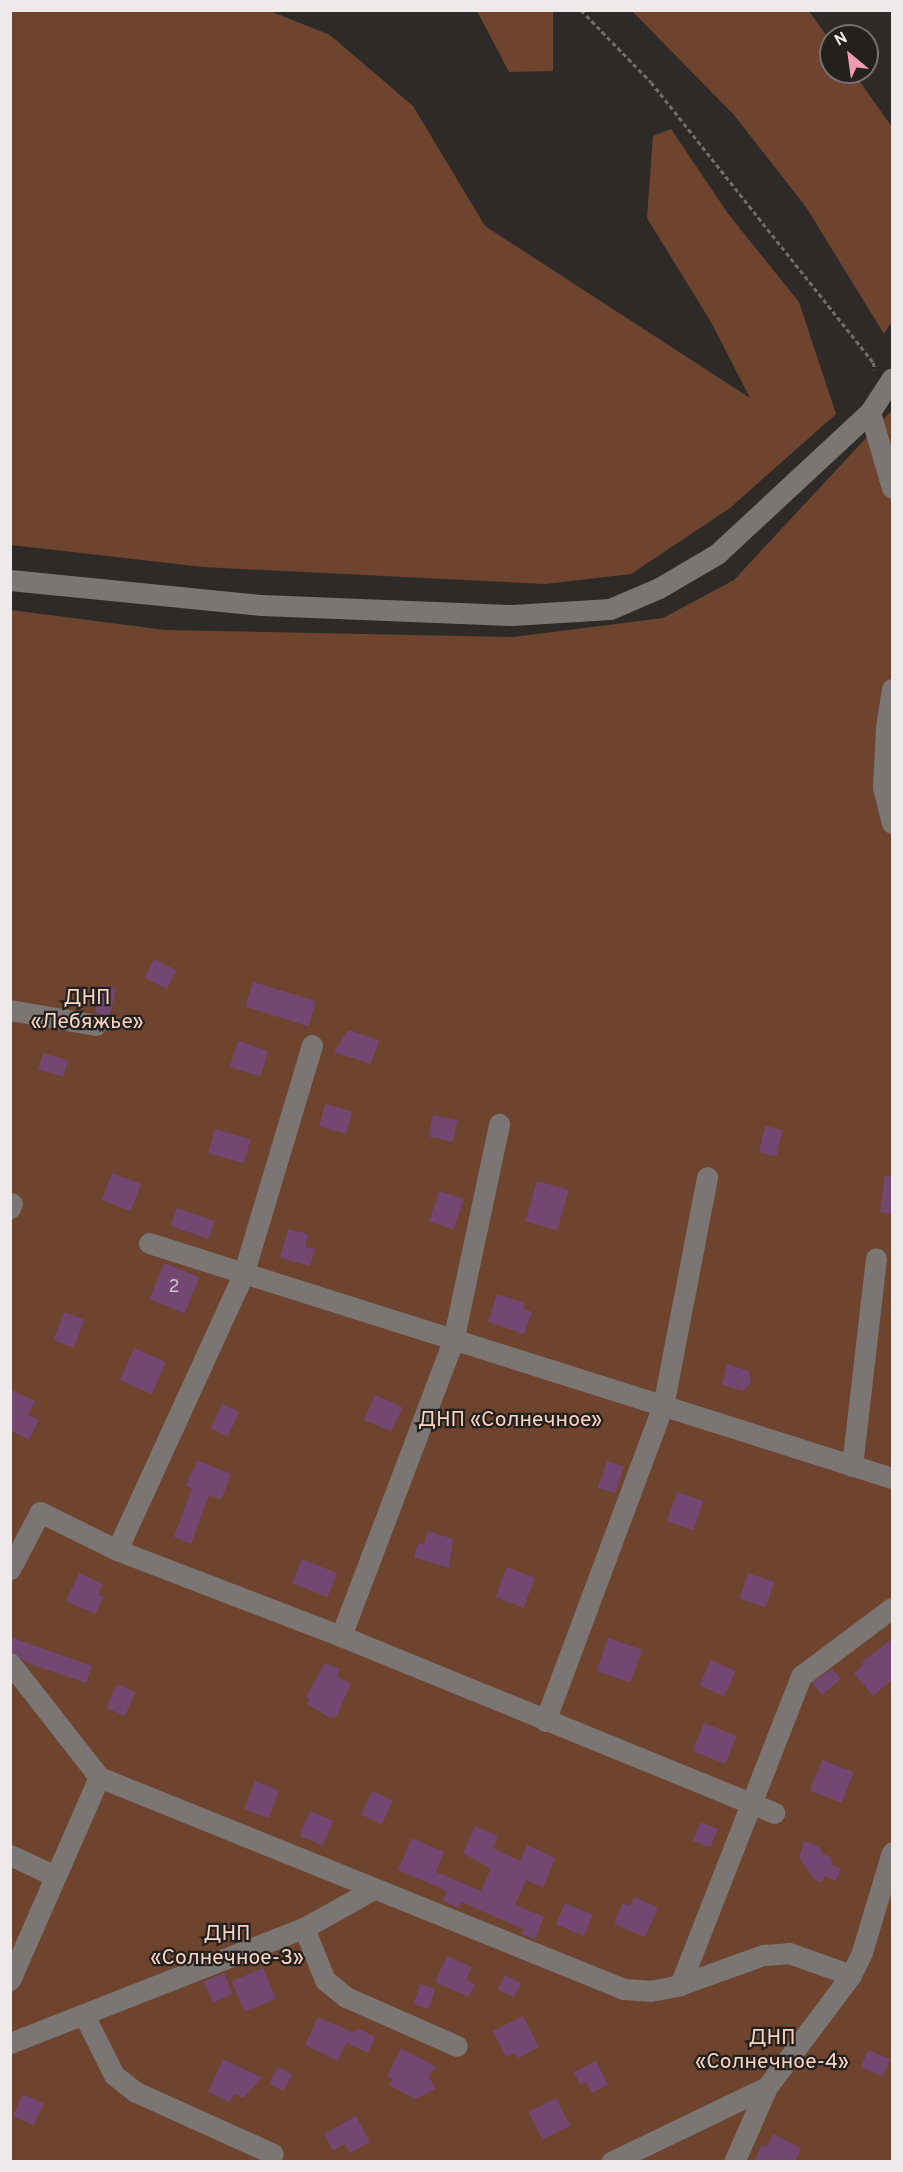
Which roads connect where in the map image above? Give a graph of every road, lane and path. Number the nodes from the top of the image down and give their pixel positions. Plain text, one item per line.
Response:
1 (581, 10) edge
2 (881, 395) edge
3 (892, 488) edge
4 (10, 580) edge
5 (892, 689) edge
6 (892, 823) edge
7 (10, 1010) edge
8 (96, 1025) dead end
9 (312, 1045) dead end
10 (499, 1124) dead end
11 (707, 1177) dead end
12 (149, 1243) dead end
13 (876, 1258) dead end
14 (243, 1275) junction
15 (453, 1341) junction
16 (663, 1406) junction
17 (852, 1466) junction
18 (892, 1478) edge
19 (117, 1550) junction
20 (10, 1569) edge
21 (892, 1608) edge
22 (341, 1636) junction
23 (10, 1663) edge
24 (545, 1722) junction
25 (99, 1777) junction
26 (752, 1804) junction
27 (774, 1813) dead end
28 (892, 1852) edge
29 (10, 1855) edge
30 (55, 1876) junction
31 (372, 1890) junction
32 (304, 1928) junction
33 (851, 1975) junction
34 (10, 1980) edge
35 (680, 1985) junction
36 (84, 2015) junction
37 (10, 2043) edge
38 (457, 2046) dead end
39 (767, 2087) junction
40 (273, 2154) dead end
41 (611, 2162) edge
42 (734, 2162) edge

1 - 2 path
2 - 3 street
2 - 4 street
5 - 6 street
7 - 8 street
9 - 14 street
10 - 15 street
11 - 16 street
12 - 14 street
13 - 17 street
14 - 15 street
14 - 19 street
15 - 16 street
15 - 22 street
16 - 17 street
16 - 24 street
17 - 18 street
19 - 20 street
19 - 22 street
21 - 26 street
22 - 24 street
23 - 25 street
24 - 26 street
25 - 30 street
25 - 31 street
26 - 27 street
26 - 35 street
28 - 33 street
29 - 30 street
30 - 34 street
31 - 32 street
31 - 35 street
32 - 36 street
32 - 38 street
33 - 35 street
33 - 39 street
36 - 37 street
36 - 40 street
39 - 41 street
39 - 42 street

